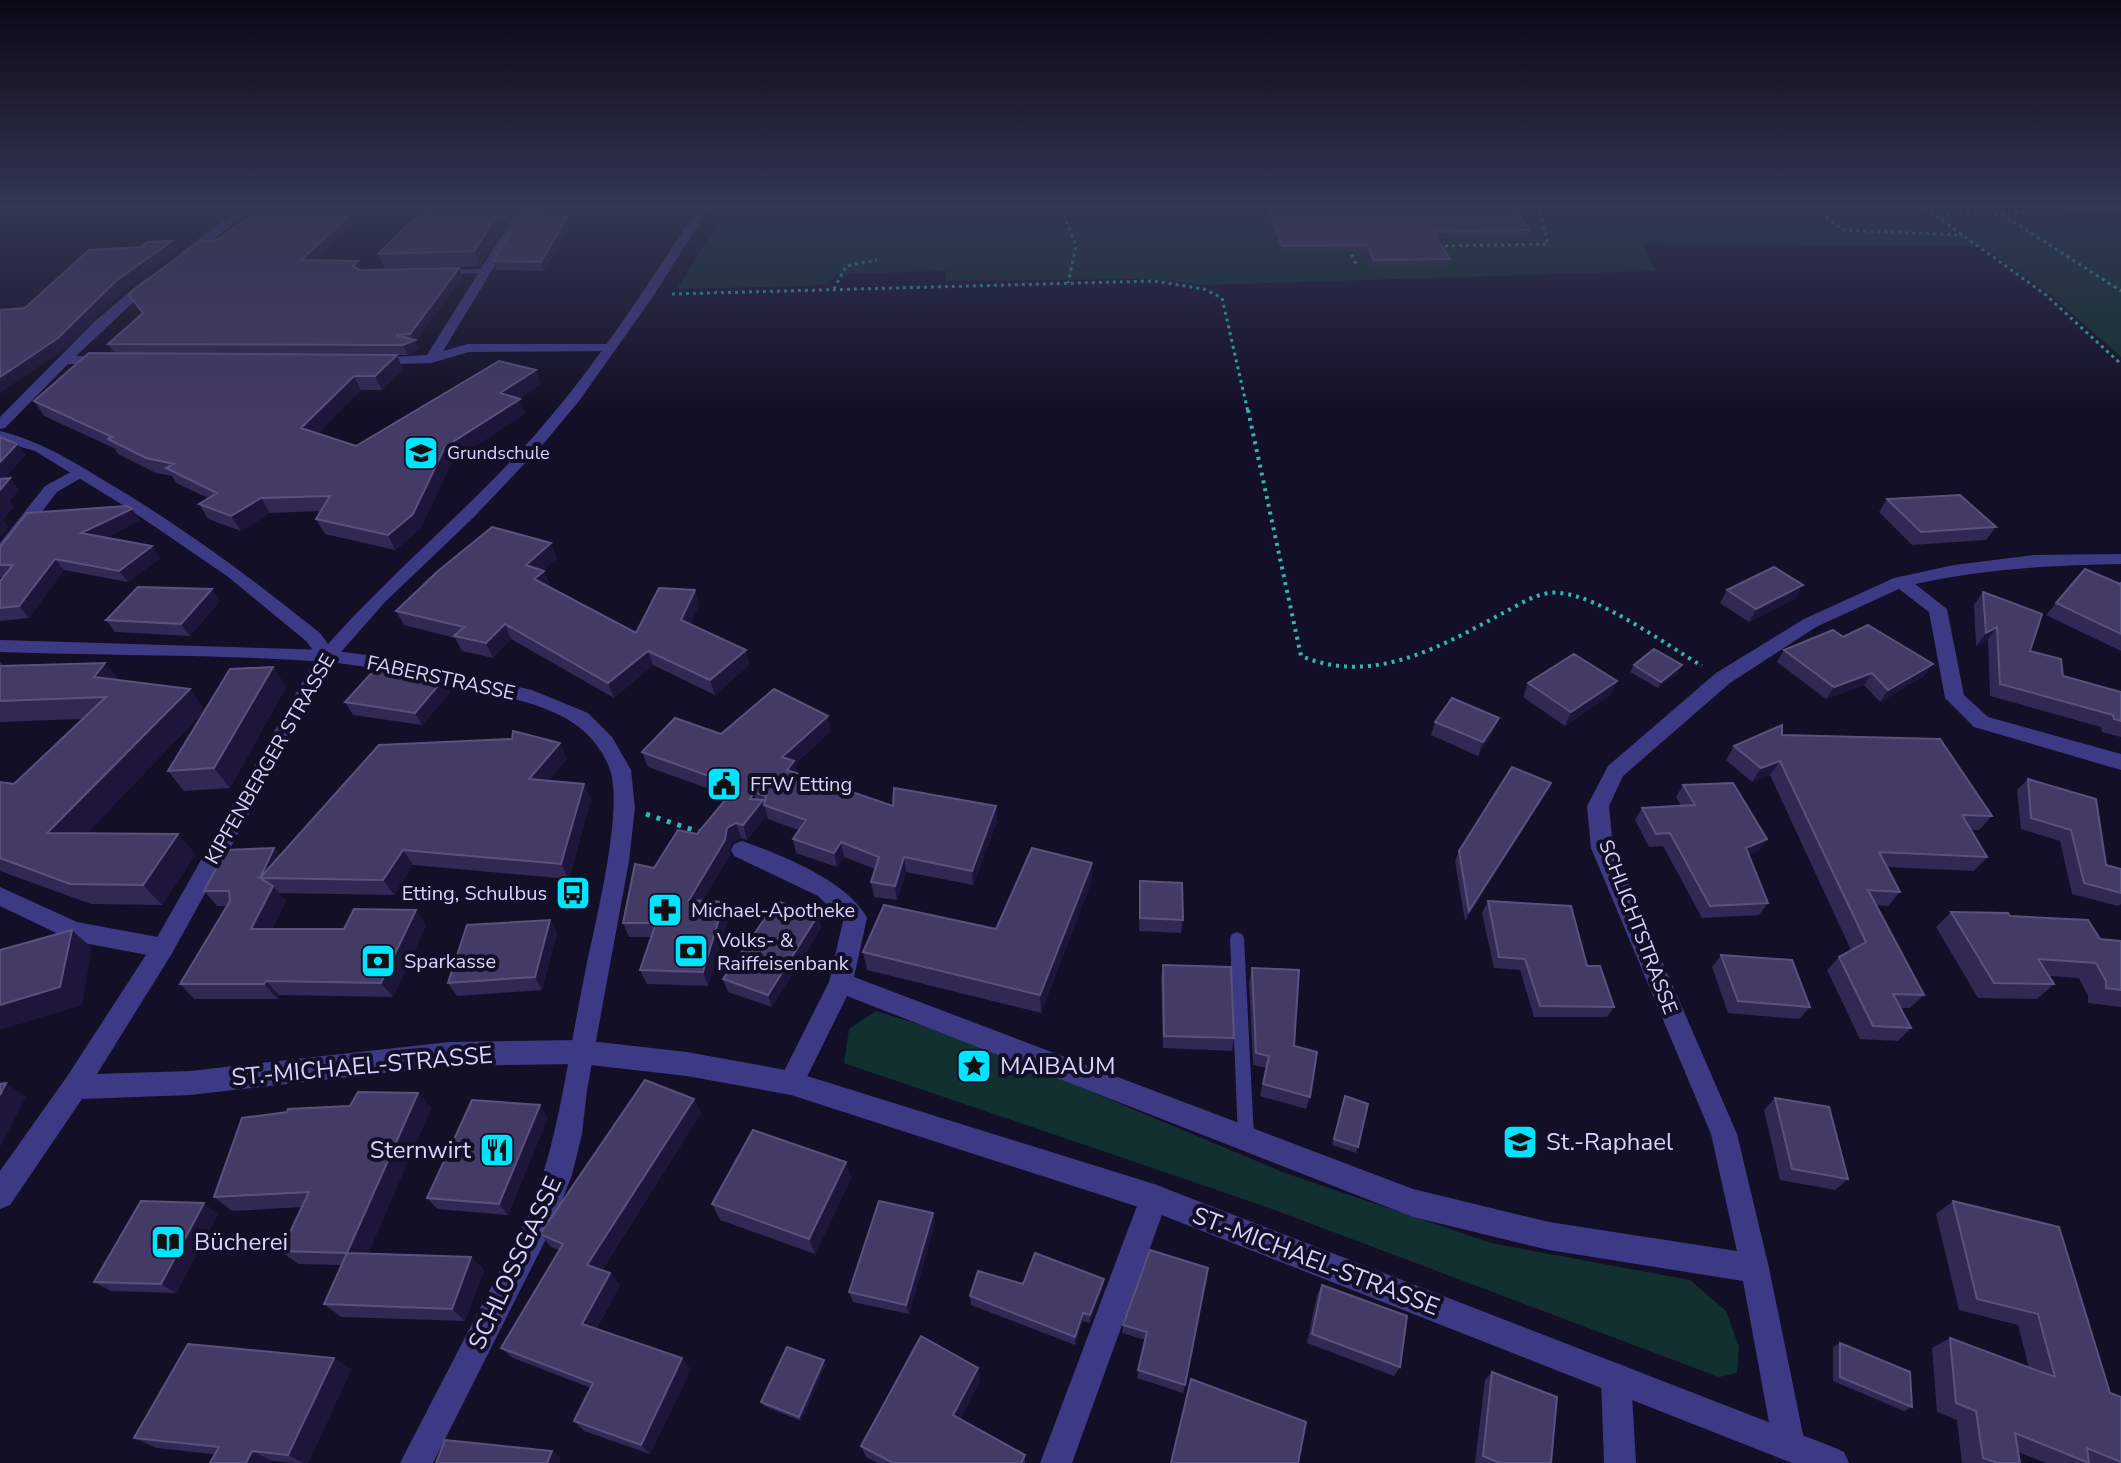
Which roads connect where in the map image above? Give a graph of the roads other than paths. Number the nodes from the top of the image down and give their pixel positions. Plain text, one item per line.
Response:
1 (157, 276) edge
2 (480, 276) edge
3 (659, 276) edge
4 (608, 348) junction
5 (431, 359) junction
6 (64, 360) junction
7 (127, 361) edge
8 (362, 362) edge
9 (0, 425) edge
10 (0, 436) edge
11 (80, 472) junction
12 (0, 554) edge
13 (2121, 559) edge
14 (1900, 582) junction
15 (0, 646) edge
16 (327, 656) junction
17 (2121, 762) edge
18 (742, 850) road end
19 (0, 896) edge
20 (1237, 938) dead end
21 (163, 948) junction
22 (841, 983) junction
23 (581, 1052) junction
24 (791, 1083) junction
25 (75, 1087) junction
26 (1246, 1138) junction
27 (0, 1195) edge
28 (1154, 1198) junction
29 (1755, 1268) junction
30 (1616, 1378) junction
31 (1789, 1444) junction
32 (416, 1463) edge
33 (1056, 1463) edge
34 (1620, 1463) edge
35 (1833, 1463) edge

1 - 6 street
2 - 5 street
3 - 4 street, KIPFENBERGER STRASSE
4 - 5 street
4 - 16 street, KIPFENBERGER STRASSE
5 - 8 street
6 - 7 street
6 - 9 street
10 - 11 street
11 - 12 street
11 - 16 street
13 - 14 street, SCHLICHTSTRASSE
14 - 17 street
14 - 29 street, SCHLICHTSTRASSE
15 - 16 street, FABERSTRASSE
16 - 21 street, KIPFENBERGER STRASSE
16 - 23 street, FABERSTRASSE
18 - 22 street
19 - 21 street
20 - 26 lane
21 - 25 street, KIPFENBERGER STRASSE
22 - 24 street
22 - 26 street
23 - 24 street, ST.-MICHAEL-STRASSE
23 - 25 street, ST.-MICHAEL-STRASSE
23 - 32 street, SCHLOSSGASSE
24 - 28 street, ST.-MICHAEL-STRASSE
25 - 27 street, KIPFENBERGER STRASSE
26 - 29 street
28 - 30 street, ST.-MICHAEL-STRASSE
28 - 33 street
29 - 31 street, SCHLICHTSTRASSE
30 - 31 street, ST.-MICHAEL-STRASSE
30 - 34 street
31 - 35 street, ST.-MICHAEL-STRASSE

